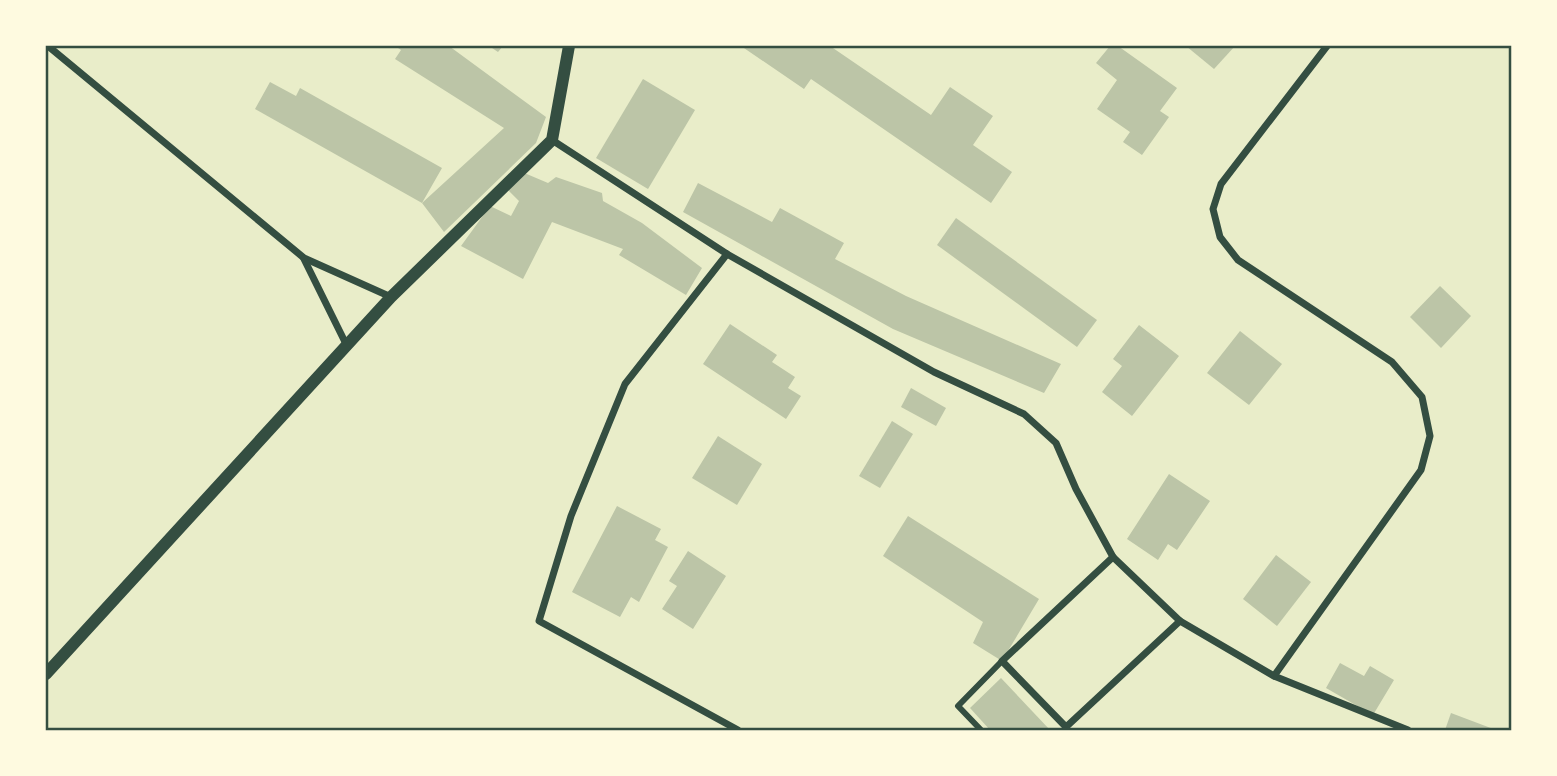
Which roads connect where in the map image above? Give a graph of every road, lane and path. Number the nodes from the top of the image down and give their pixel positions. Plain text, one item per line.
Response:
1 (48, 46) edge
2 (569, 46) edge
3 (1327, 46) edge
4 (552, 140) junction
5 (727, 254) junction
6 (304, 258) junction
7 (391, 297) junction
8 (346, 344) junction
9 (1113, 557) junction
10 (1180, 621) junction
11 (1002, 661) junction
12 (46, 674) edge
13 (1274, 676) junction
14 (1064, 729) edge
15 (737, 730) edge
16 (981, 730) edge
17 (1408, 730) edge

1 - 6 street
2 - 4 street
3 - 13 street
4 - 5 street
4 - 7 street
5 - 9 street
5 - 15 street
6 - 7 street
6 - 8 street
7 - 8 street
8 - 12 street
9 - 10 street
9 - 11 street
10 - 13 street
10 - 14 street
11 - 14 street
11 - 16 street
13 - 17 street

